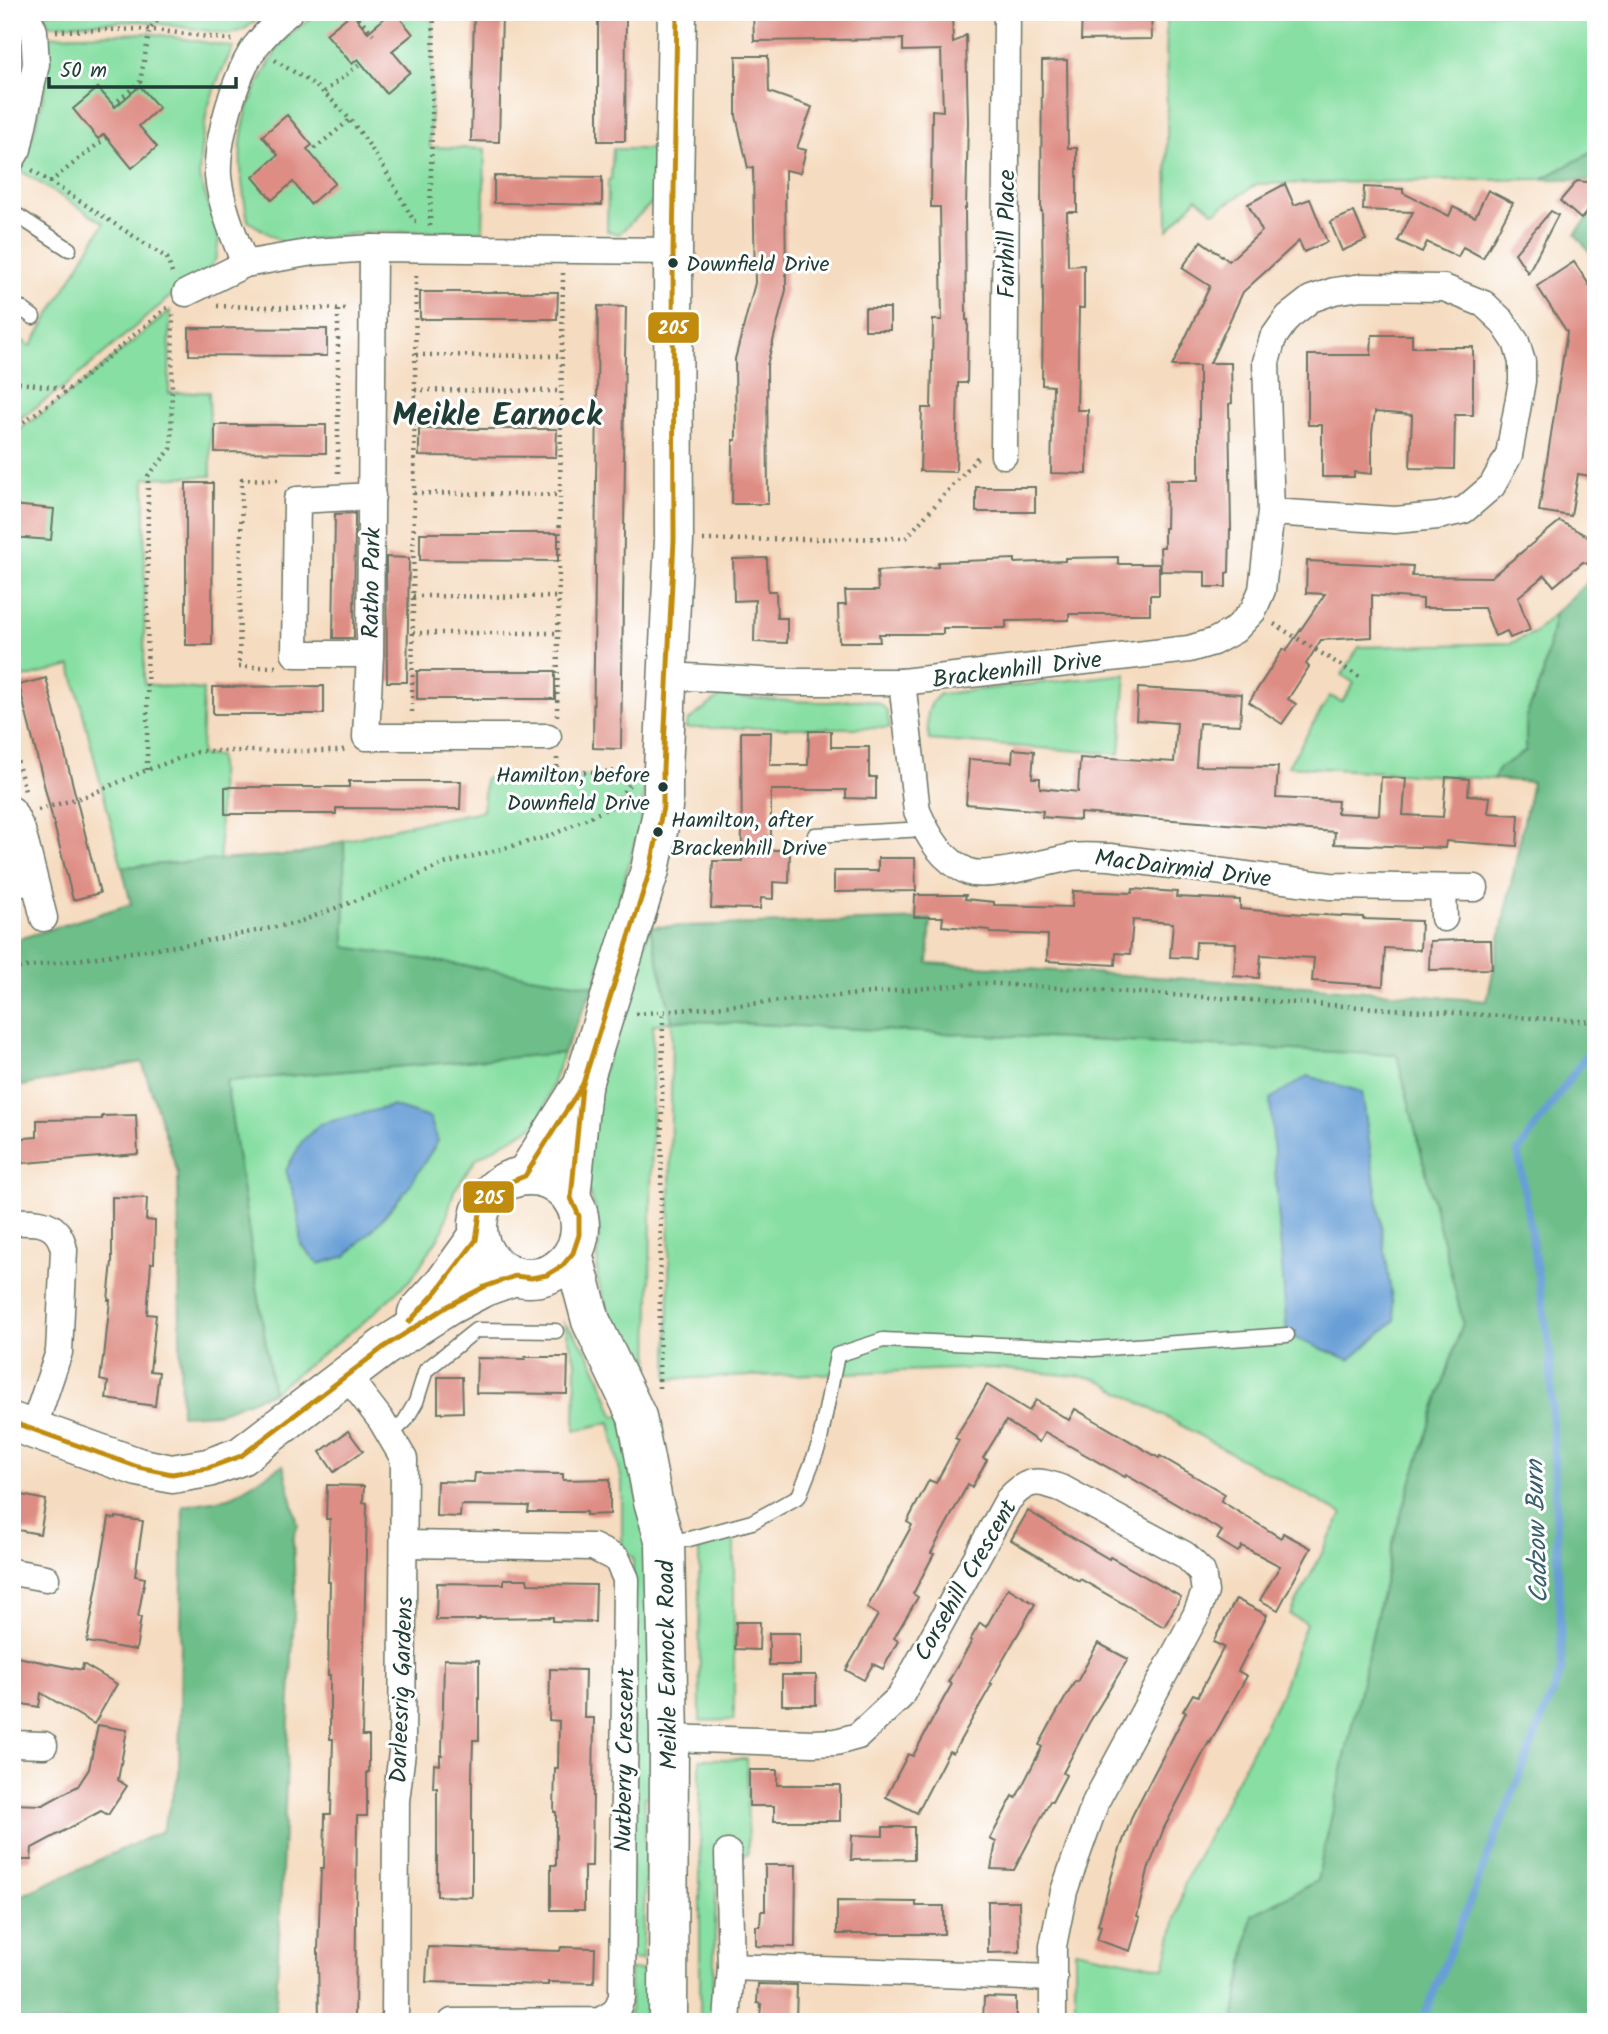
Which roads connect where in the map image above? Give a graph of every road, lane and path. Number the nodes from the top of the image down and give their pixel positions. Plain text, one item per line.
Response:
1 (165, 12) edge
2 (289, 12) edge
3 (354, 12) edge
4 (435, 12) edge
5 (677, 12) edge
6 (1007, 12) edge
7 (30, 22) edge
8 (150, 29) junction
9 (373, 34) dead end
10 (254, 49) junction
11 (361, 63) dead end
12 (324, 92) junction
13 (113, 105) dead end
14 (351, 119) junction
15 (107, 137) dead end
16 (309, 153) dead end
17 (13, 158) edge
18 (50, 182) junction
19 (12, 212) edge
20 (425, 239) junction
21 (373, 248) junction
22 (69, 249) dead end
23 (564, 249) junction
24 (674, 251) junction
25 (245, 264) junction
26 (186, 293) joint
27 (12, 302) edge
28 (215, 306) dead end
29 (373, 310) junction
30 (33, 317) dead end
31 (416, 355) junction
32 (562, 356) junction
33 (12, 382) edge
34 (69, 388) junction
35 (415, 390) junction
36 (562, 391) junction
37 (12, 430) edge
38 (1004, 455) joint
39 (414, 493) junction
40 (560, 495) junction
41 (372, 496) junction
42 (1271, 512) junction
43 (13, 537) edge
44 (674, 540) junction
45 (12, 548) edge
46 (413, 596) junction
47 (559, 597) junction
48 (1253, 611) junction
49 (413, 633) junction
50 (558, 633) junction
51 (370, 654) junction
52 (667, 676) junction
53 (1363, 679) dead end
54 (902, 682) junction
55 (366, 737) junction
56 (412, 737) junction
57 (553, 738) junction
58 (12, 741) edge
59 (147, 770) junction
60 (20, 813) edge
61 (925, 829) junction
62 (816, 835) dead end
63 (24, 888) edge
64 (1443, 888) junction
65 (1475, 888) dead end
66 (44, 918) dead end
67 (1444, 918) dead end
68 (12, 969) edge
69 (663, 1013) junction
70 (604, 1016) junction
71 (1596, 1022) edge
72 (582, 1087) junction
73 (525, 1176) junction
74 (571, 1198) junction
75 (12, 1222) edge
76 (478, 1236) junction
77 (573, 1253) junction
78 (523, 1277) junction
79 (574, 1326) junction
80 (1287, 1335) dead end
81 (384, 1347) junction
82 (347, 1376) junction
83 (659, 1397) dead end
84 (23, 1425) edge
85 (390, 1435) junction
86 (665, 1543) junction
87 (405, 1544) junction
88 (12, 1572) edge
89 (46, 1578) dead end
90 (670, 1738) junction
91 (12, 1744) edge
92 (44, 1745) dead end
93 (728, 1853) dead end
94 (731, 1967) junction
95 (1054, 1978) junction
96 (395, 2022) edge
97 (452, 2022) edge
98 (668, 2022) edge
99 (727, 2022) edge
100 (1053, 2022) edge

1 - 8 path
2 - 10 street
3 - 9 path
4 - 20 path
5 - 24 street
6 - 38 street, Fairhill Place
7 - 8 path
7 - 17 street
8 - 10 path
8 - 13 path
10 - 12 path
10 - 25 street
11 - 12 path
12 - 14 path
14 - 16 path
14 - 20 path
15 - 18 path
17 - 18 path
18 - 26 path
19 - 22 lane
20 - 21 street
20 - 23 street
20 - 31 path
21 - 25 street
21 - 29 street, Ratho Park
23 - 24 street
23 - 32 path
24 - 44 street
25 - 26 street
27 - 30 lane
28 - 29 path
29 - 41 street, Ratho Park
31 - 32 path
31 - 35 path
32 - 36 path
33 - 34 path
34 - 37 path
34 - 59 path
35 - 36 path
35 - 39 path
36 - 40 path
38 - 44 path
39 - 40 path
39 - 46 path
40 - 47 path
41 - 51 street, Ratho Park
41 - 51 street
42 - 42 street
42 - 48 street
43 - 45 path
44 - 52 street
46 - 47 path
46 - 49 path
47 - 50 path
48 - 53 path
48 - 54 street, Brackenhill Drive
49 - 50 path
49 - 56 path
50 - 57 path
51 - 55 street, Ratho Park
52 - 54 street, Brackenhill Drive
52 - 70 street
54 - 61 street, MacDairmid Drive
55 - 56 street
55 - 59 path
56 - 57 street
57 - 68 path
58 - 60 path
59 - 60 path
60 - 63 street
61 - 62 lane
61 - 64 street, MacDairmid Drive
63 - 66 street
64 - 65 street, MacDairmid Drive
64 - 67 street
69 - 70 path
69 - 71 path
69 - 83 path
70 - 72 street
72 - 73 street
72 - 74 street
73 - 74 street
73 - 76 street
74 - 77 street
75 - 84 street
76 - 78 street
76 - 81 street
77 - 78 street
77 - 79 street, Meikle Earnock Road
78 - 79 street, Meikle Earnock Road
78 - 81 street
79 - 85 lane
79 - 86 street, Meikle Earnock Road
80 - 86 lane
81 - 82 street
82 - 84 street
82 - 85 street, Darleesrig Gardens
85 - 87 street, Darleesrig Gardens
86 - 90 street, Meikle Earnock Road
87 - 96 street, Darleesrig Gardens
87 - 97 street, Nutberry Crescent
88 - 89 street
90 - 95 street, Corsehill Crescent
90 - 98 street, Meikle Earnock Road
91 - 92 street
93 - 94 street
94 - 95 street
94 - 99 street
95 - 100 street, Corsehill Crescent

